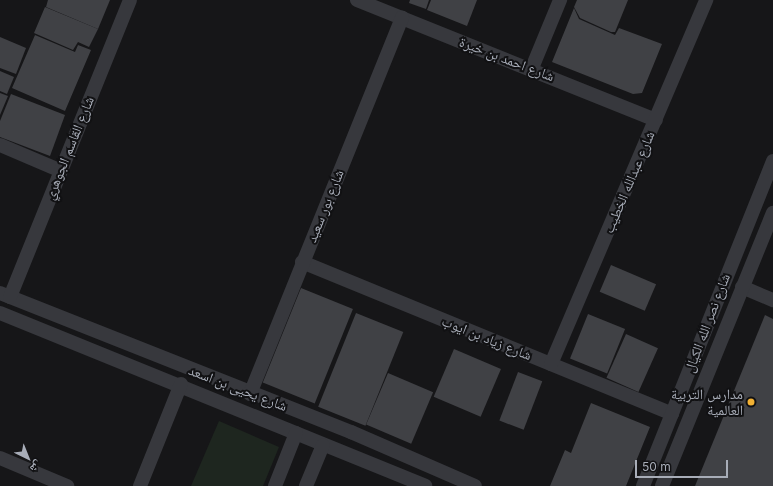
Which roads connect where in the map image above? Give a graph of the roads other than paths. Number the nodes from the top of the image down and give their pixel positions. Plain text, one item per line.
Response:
1 (130, 0) edge
2 (357, 0) edge
3 (560, 0) edge
4 (706, 0) edge
5 (402, 18) junction
6 (532, 68) junction
7 (656, 120) junction
8 (0, 145) edge
9 (773, 161) edge
10 (59, 170) junction
11 (773, 213) edge
12 (302, 262) junction
13 (742, 287) junction
14 (5, 295) edge
15 (773, 300) edge
16 (0, 313) edge
17 (552, 364) junction
18 (181, 384) junction
19 (250, 394) junction
20 (672, 414) junction
21 (296, 433) junction
22 (323, 445) junction
23 (0, 458) edge
24 (67, 486) edge
25 (140, 486) edge
26 (276, 486) edge
27 (306, 486) edge
28 (425, 486) edge
29 (476, 486) edge
30 (643, 486) edge
31 (662, 486) edge

1 - 10 street, شارع القاسم الجوهري
2 - 5 street, شارع احمد بن خيرة
3 - 6 street
4 - 7 street, شارع عبدالله الخطيب
5 - 6 street, شارع احمد بن خيرة
5 - 12 street, شارع بور سعيد
6 - 7 street, شارع احمد بن خيرة
7 - 17 street, شارع عبدالله الخطيب
8 - 10 street
9 - 20 street, شارع نصر الله الكيال
10 - 14 street, شارع القاسم الجوهري
11 - 13 street, شارع نصر الله الكيال
12 - 17 street, شارع زياد بن ايوب
12 - 19 street, شارع بور سعيد
13 - 15 street
13 - 31 street, شارع نصر الله الكيال
14 - 19 street, شارع يحيى بن اسعد
16 - 18 street, شارع يحيى بن اسعد
17 - 20 street, شارع زياد بن ايوب
18 - 21 street, شارع يحيى بن اسعد
18 - 25 street
19 - 29 street, شارع يحيى بن اسعد
20 - 30 street, شارع نصر الله الكيال
21 - 22 street, شارع يحيى بن اسعد
21 - 26 street
22 - 27 street
22 - 28 street, شارع يحيى بن اسعد
23 - 24 street

